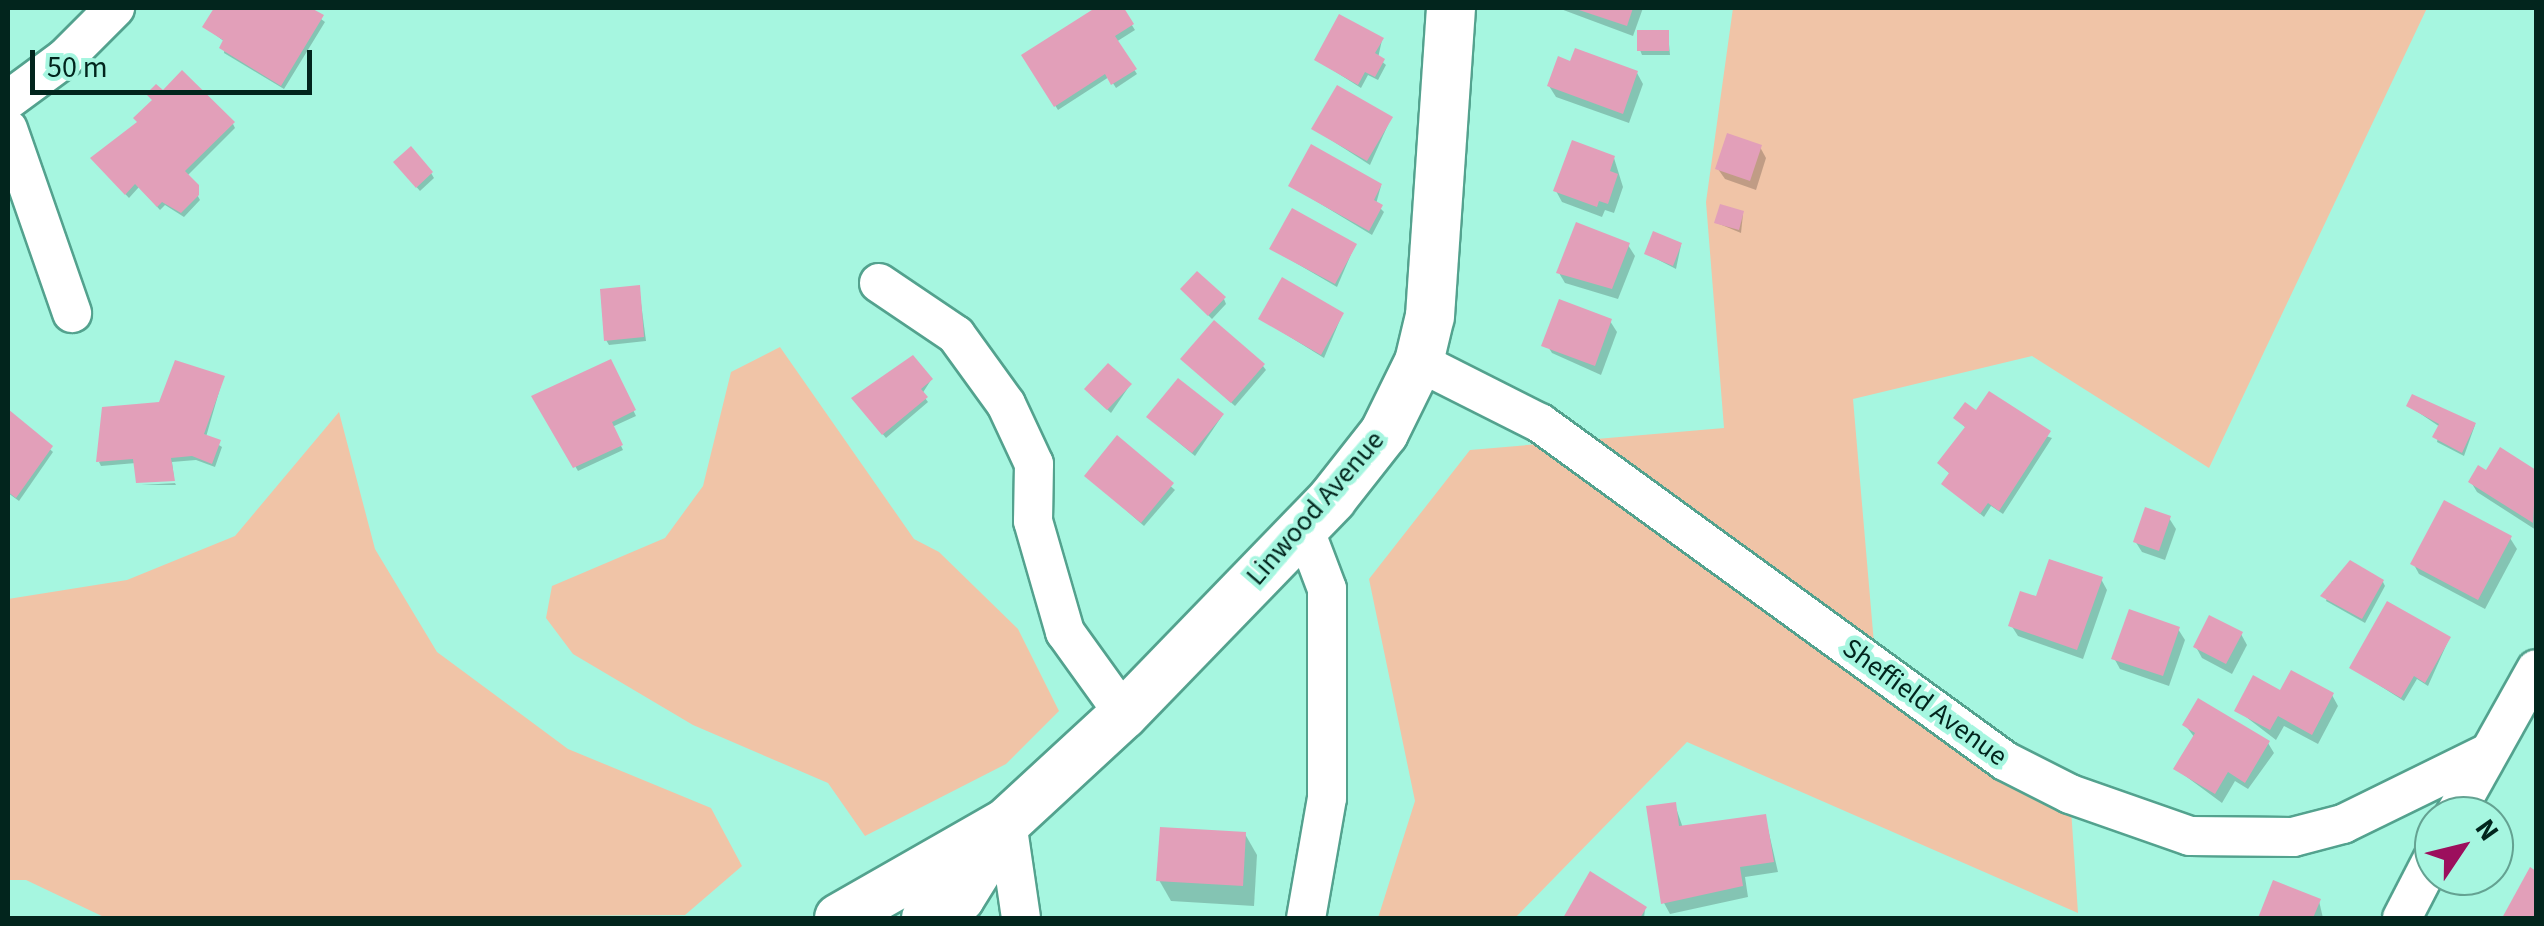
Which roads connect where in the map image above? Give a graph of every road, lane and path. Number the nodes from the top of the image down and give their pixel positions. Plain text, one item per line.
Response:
1 (116, 8) edge
2 (1452, 8) edge
3 (8, 100) edge
4 (8, 129) edge
5 (879, 282) dead end
6 (72, 313) dead end
7 (1420, 362) junction
8 (1304, 528) junction
9 (2536, 670) edge
10 (1124, 714) junction
11 (2484, 755) junction
12 (2464, 796) edge
13 (1008, 822) junction
14 (2414, 895) edge
15 (840, 918) edge
16 (926, 918) edge
17 (1020, 918) edge
18 (1306, 918) edge
19 (2402, 918) edge

1 - 3 street
2 - 7 main road, Linwood Avenue
4 - 6 street
5 - 10 street
7 - 8 main road, Linwood Avenue
7 - 11 street, Sheffield Avenue
8 - 10 main road, Linwood Avenue
8 - 18 street
9 - 11 street
10 - 13 main road, Linwood Avenue
11 - 12 street
13 - 15 main road
13 - 16 main road
13 - 17 street
14 - 19 street

